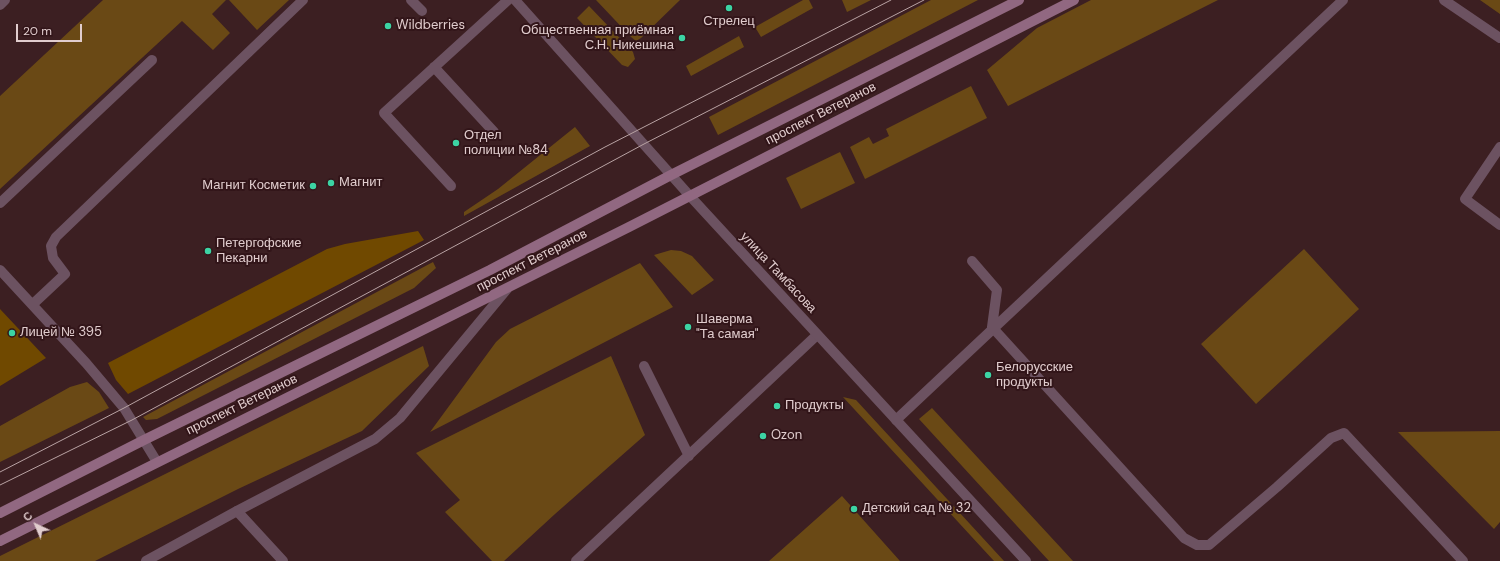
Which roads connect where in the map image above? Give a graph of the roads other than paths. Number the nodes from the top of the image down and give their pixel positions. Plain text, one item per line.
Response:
1 (5, 0) edge
2 (303, 0) edge
3 (411, 0) edge
4 (508, 0) edge
5 (1019, 0) edge
6 (1074, 0) edge
7 (1343, 0) edge
8 (1444, 0) edge
9 (520, 2) edge
10 (0, 5) edge
11 (422, 11) dead end
12 (1500, 38) edge
13 (152, 60) dead end
14 (434, 67) junction
15 (494, 132) dead end
16 (1500, 147) edge
17 (671, 175) junction
18 (451, 186) dead end
19 (689, 195) junction
20 (0, 203) edge
21 (1500, 225) edge
22 (972, 261) dead end
23 (0, 270) edge
24 (507, 288) junction
25 (33, 304) junction
26 (992, 328) junction
27 (817, 335) junction
28 (644, 366) dead end
29 (896, 420) junction
30 (144, 440) junction
31 (689, 456) junction
32 (157, 462) junction
33 (237, 511) junction
34 (0, 513) edge
35 (0, 541) edge
36 (146, 561) edge
37 (283, 561) edge
38 (576, 561) edge
39 (1026, 561) edge
40 (1462, 561) edge

1 - 10 street
2 - 25 street
3 - 11 street
4 - 14 street
5 - 17 main road, проспект Ветеранов
6 - 19 main road, проспект Ветеранов
7 - 26 street
8 - 12 street
9 - 17 street, улица Тамбасова
13 - 20 street
14 - 15 street
14 - 18 street
16 - 21 street
17 - 19 street, улица Тамбасова
17 - 30 main road, проспект Ветеранов
19 - 24 main road, проспект Ветеранов
19 - 27 street, улица Тамбасова
22 - 26 street
23 - 25 street
24 - 32 main road, проспект Ветеранов
24 - 33 street
25 - 30 street
26 - 29 street
26 - 40 street
27 - 29 street, улица Тамбасова
27 - 31 street
28 - 31 street
29 - 39 street, улица Тамбасова
30 - 32 street
30 - 34 main road, проспект Ветеранов
31 - 38 street
32 - 35 main road, проспект Ветеранов
33 - 36 street
33 - 37 street

